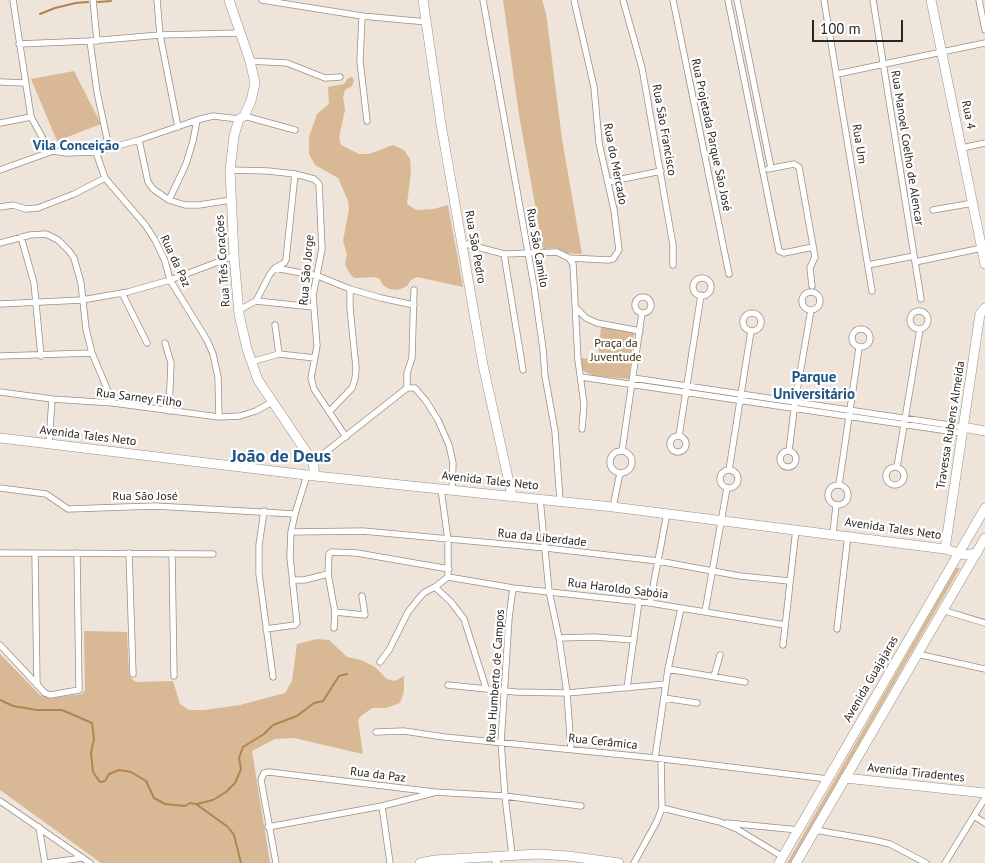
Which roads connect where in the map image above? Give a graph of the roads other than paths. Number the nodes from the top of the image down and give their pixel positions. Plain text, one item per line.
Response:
1 (13, 0) edge
2 (93, 0) edge
3 (157, 0) edge
4 (229, 0) edge
5 (262, 0) edge
6 (423, 0) edge
7 (483, 0) edge
8 (574, 0) edge
9 (623, 0) edge
10 (673, 0) edge
11 (728, 0) edge
12 (737, 0) edge
13 (824, 0) edge
14 (873, 0) edge
15 (931, 0) edge
16 (979, 0) edge
17 (362, 16) junction
18 (427, 22) junction
19 (985, 30) edge
20 (240, 33) junction
21 (160, 35) junction
22 (90, 41) junction
23 (97, 41) junction
24 (985, 43) edge
25 (19, 44) junction
26 (942, 52) junction
27 (250, 62) junction
28 (883, 64) junction
29 (837, 74) junction
30 (340, 77) dead end
31 (0, 82) edge
32 (25, 83) junction
33 (756, 97) junction
34 (749, 99) junction
35 (31, 117) junction
36 (241, 117) junction
37 (197, 120) junction
38 (367, 121) dead end
39 (0, 122) edge
40 (178, 127) junction
41 (295, 130) dead end
42 (139, 140) junction
43 (985, 143) edge
44 (109, 148) junction
45 (962, 148) junction
46 (53, 150) junction
47 (96, 152) junction
48 (771, 168) junction
49 (0, 170) edge
50 (230, 170) junction
51 (764, 170) junction
52 (661, 171) junction
53 (295, 174) junction
54 (105, 178) junction
55 (608, 182) junction
56 (169, 200) junction
57 (231, 200) junction
58 (973, 203) junction
59 (0, 207) edge
60 (933, 210) dead end
61 (21, 237) junction
62 (0, 243) edge
63 (462, 243) junction
64 (983, 244) edge
65 (813, 247) junction
66 (504, 254) junction
67 (527, 254) junction
68 (234, 256) junction
69 (569, 258) junction
70 (914, 259) junction
71 (985, 264) edge
72 (868, 265) junction
73 (674, 266) dead end
74 (275, 268) junction
75 (729, 274) dead end
76 (318, 276) junction
77 (170, 280) junction
78 (812, 286) dead end
79 (350, 289) junction
80 (414, 290) dead end
81 (872, 291) dead end
82 (122, 293) junction
83 (701, 295) dead end
84 (921, 299) dead end
85 (82, 300) junction
86 (256, 300) junction
87 (36, 303) junction
88 (0, 304) edge
89 (414, 305) junction
90 (313, 306) junction
91 (985, 308) edge
92 (577, 309) junction
93 (239, 310) junction
94 (811, 310) dead end
95 (642, 313) dead end
96 (590, 320) junction
97 (577, 321) junction
98 (275, 325) dead end
99 (920, 329) dead end
100 (640, 331) junction
101 (751, 331) dead end
102 (165, 342) dead end
103 (147, 343) dead end
104 (860, 348) dead end
105 (92, 353) junction
106 (279, 354) junction
107 (0, 356) edge
108 (42, 356) junction
109 (315, 358) junction
110 (251, 362) junction
111 (523, 370) dead end
112 (581, 377) junction
113 (633, 381) junction
114 (407, 388) junction
115 (687, 389) junction
116 (0, 392) edge
117 (740, 397) junction
118 (52, 399) junction
119 (272, 402) junction
120 (113, 403) junction
121 (795, 405) junction
122 (169, 411) junction
123 (329, 412) junction
124 (850, 413) junction
125 (219, 417) junction
126 (905, 421) junction
127 (582, 429) dead end
128 (963, 430) junction
129 (985, 431) edge
130 (679, 436) dead end
131 (346, 437) junction
132 (0, 438) edge
133 (49, 443) junction
134 (622, 451) junction
135 (789, 451) dead end
136 (313, 462) junction
137 (897, 467) dead end
138 (729, 470) junction
139 (620, 473) junction
140 (311, 475) junction
141 (840, 485) junction
142 (0, 488) edge
143 (727, 488) junction
144 (442, 489) junction
145 (452, 490) junction
146 (512, 496) junction
147 (540, 499) junction
148 (560, 501) junction
149 (836, 504) junction
150 (613, 507) junction
151 (985, 508) edge
152 (264, 511) junction
153 (667, 513) junction
154 (295, 514) junction
155 (723, 521) junction
156 (796, 529) junction
157 (291, 532) junction
158 (833, 534) junction
159 (848, 535) junction
160 (448, 540) junction
161 (984, 541) edge
162 (546, 548) junction
163 (944, 549) junction
164 (0, 553) edge
165 (129, 553) junction
166 (172, 553) junction
167 (977, 553) junction
168 (35, 554) junction
169 (77, 554) junction
170 (213, 554) dead end
171 (958, 554) junction
172 (658, 561) junction
173 (449, 568) junction
174 (713, 572) junction
175 (328, 574) junction
176 (448, 577) junction
177 (293, 580) junction
178 (789, 581) junction
179 (435, 587) junction
180 (513, 588) junction
181 (549, 591) junction
182 (362, 596) dead end
183 (639, 601) junction
184 (650, 602) junction
185 (681, 608) junction
186 (942, 610) junction
187 (335, 612) junction
188 (705, 612) junction
189 (985, 623) edge
190 (785, 625) junction
191 (334, 628) dead end
192 (266, 629) junction
193 (837, 629) dead end
194 (559, 638) junction
195 (634, 640) junction
196 (0, 645) edge
197 (783, 645) dead end
198 (917, 654) junction
199 (720, 655) dead end
200 (380, 662) dead end
201 (668, 669) junction
202 (985, 669) edge
203 (133, 674) dead end
204 (174, 676) dead end
205 (714, 676) junction
206 (273, 677) dead end
207 (745, 682) dead end
208 (666, 684) junction
209 (37, 685) junction
210 (448, 685) dead end
211 (486, 688) junction
212 (627, 688) junction
213 (505, 691) junction
214 (567, 693) junction
215 (664, 698) junction
216 (697, 703) dead end
217 (376, 732) dead end
218 (501, 742) junction
219 (571, 749) junction
220 (658, 758) junction
221 (845, 778) junction
222 (828, 780) junction
223 (434, 792) junction
224 (985, 793) edge
225 (505, 796) junction
226 (985, 798) edge
227 (0, 801) edge
228 (382, 806) junction
229 (581, 806) dead end
230 (662, 808) junction
231 (974, 816) junction
232 (720, 822) junction
233 (985, 823) edge
234 (39, 827) junction
235 (268, 827) junction
236 (798, 830) junction
237 (815, 830) junction
238 (512, 855) junction
239 (84, 858) junction
240 (781, 860) edge
241 (496, 861) edge
242 (46, 863) edge
243 (90, 863) edge
244 (276, 863) edge
245 (390, 863) edge
246 (420, 863) edge
247 (619, 863) edge
248 (634, 863) edge
249 (796, 863) edge
250 (926, 863) edge
251 (946, 863) edge

1 - 25 street
2 - 23 street
3 - 21 street
4 - 20 main road, Rua Três Corações
5 - 17 street
6 - 18 main road, Rua São Pedro
7 - 67 street, Rua São Camilo
8 - 55 street, Rua do Mercado
9 - 52 street, Rua São Francisco
10 - 75 street, Rua Projetada Parque São José
11 - 34 street
12 - 33 street
13 - 29 street, Rua Um
14 - 28 street, Rua Manoel Coelho de Alencar
15 - 26 main road, Rua 4
16 - 19 street
17 - 18 street
17 - 38 street
18 - 63 main road, Rua São Pedro
20 - 21 street
20 - 27 main road, Rua Três Corações
21 - 23 street
21 - 40 street
22 - 23 street
22 - 25 street
22 - 44 street
24 - 26 street
25 - 32 street
26 - 28 street
26 - 45 main road, Rua 4
27 - 30 street
27 - 36 main road, Rua Três Corações
28 - 29 street
28 - 70 street, Rua Manoel Coelho de Alencar
29 - 72 street, Rua Um
31 - 32 street
32 - 35 street
33 - 34 street
33 - 48 street
34 - 51 street
35 - 39 street
35 - 46 street
36 - 37 street
36 - 41 street
36 - 50 main road, Rua Três Corações
37 - 40 street
37 - 56 street
40 - 42 street
42 - 44 street
42 - 56 street
43 - 45 street
44 - 47 street
45 - 58 main road, Rua 4
46 - 47 street
46 - 49 street
47 - 54 street, Rua da Paz
48 - 51 street
48 - 65 street
50 - 53 street
50 - 57 main road, Rua Três Corações
51 - 65 street
52 - 55 street
52 - 73 street, Rua São Francisco
53 - 74 street
53 - 76 street, Rua São Jorge
54 - 59 street
54 - 77 street, Rua da Paz
55 - 69 street, Rua do Mercado
56 - 57 street
57 - 68 main road, Rua Três Corações
58 - 60 street
58 - 64 main road, Rua 4
61 - 62 street
61 - 85 street
61 - 87 street
63 - 66 street
63 - 146 main road, Rua São Pedro
64 - 70 street
64 - 71 main road, Rua 4
65 - 78 street
66 - 67 street
66 - 111 street
67 - 69 street
67 - 148 street, Rua São Camilo
68 - 77 street
68 - 93 main road, Rua Três Corações
69 - 92 street
70 - 72 street
70 - 84 street, Rua Manoel Coelho de Alencar
72 - 81 street, Rua Um
74 - 76 street
74 - 86 street
76 - 79 street
76 - 90 street, Rua São Jorge
77 - 82 street
77 - 125 street, Rua da Paz
79 - 89 street
79 - 123 street
80 - 89 street
82 - 85 street
82 - 103 street
83 - 115 street
85 - 87 street
85 - 105 street
86 - 90 street
86 - 93 street
87 - 88 street
87 - 108 street
89 - 114 street
90 - 109 street, Rua São Jorge
91 - 128 main road, Travessa Rubens Almeida
92 - 96 street
92 - 97 street
93 - 110 main road, Rua Três Corações
94 - 121 street
95 - 100 street
96 - 97 street
96 - 100 street
97 - 112 street
98 - 106 street
99 - 126 street
100 - 113 street
101 - 117 street
102 - 122 street
104 - 124 street
105 - 108 street
105 - 120 street
106 - 109 street
106 - 110 street
107 - 108 street
109 - 123 street, Rua São Jorge
110 - 119 main road, Rua Três Corações
112 - 113 street
112 - 127 street
113 - 115 street
113 - 134 street
114 - 131 street
114 - 145 street
115 - 117 street
115 - 130 street
116 - 118 street, Rua Sarney Filho
117 - 121 street
117 - 138 street
118 - 120 street, Rua Sarney Filho
118 - 133 street
119 - 125 street, Rua Sarney Filho
119 - 136 main road, Rua Três Corações
120 - 122 street, Rua Sarney Filho
121 - 124 street
121 - 135 street
122 - 125 street, Rua Sarney Filho
123 - 131 street, Rua São Jorge
124 - 126 street
124 - 141 street
126 - 128 street
126 - 137 street
128 - 129 main road
128 - 163 main road, Travessa Rubens Almeida
131 - 136 street
132 - 133 main road, Avenida Tales Neto
133 - 140 main road, Avenida Tales Neto
134 - 139 street
134 - 139 street
136 - 140 main road, Rua Três Corações
138 - 143 street
138 - 143 street
139 - 150 street
140 - 144 main road, Avenida Tales Neto
140 - 154 street
141 - 149 street
141 - 149 street
142 - 152 street, Rua São José
143 - 155 street
144 - 145 main road, Avenida Tales Neto
144 - 160 street
145 - 146 main road, Avenida Tales Neto
146 - 147 main road, Avenida Tales Neto
147 - 148 main road, Avenida Tales Neto
147 - 162 street
148 - 150 main road, Avenida Tales Neto
149 - 158 street
150 - 153 main road, Avenida Tales Neto
151 - 171 main road, Avenida Guajajaras
152 - 154 street, Rua São José
152 - 192 street
153 - 155 main road, Avenida Tales Neto
153 - 172 street
154 - 157 street
155 - 156 main road, Avenida Tales Neto
155 - 174 street
156 - 158 main road, Avenida Tales Neto
156 - 178 street
157 - 160 street, Rua da Liberdade
157 - 177 street
158 - 159 main road, Avenida Tales Neto
159 - 163 main road, Avenida Tales Neto
159 - 193 street
160 - 162 street, Rua da Liberdade
160 - 173 street
161 - 167 main road
162 - 172 street, Rua da Liberdade
162 - 181 street
163 - 171 main road, Avenida Tales Neto
164 - 168 street
165 - 166 street
165 - 169 street
165 - 203 street
166 - 170 street
166 - 204 street
167 - 171 main road, Avenida Tales Neto
167 - 186 main road
168 - 169 street
168 - 209 street
169 - 209 street
171 - 222 main road, Avenida Guajajaras
172 - 174 street, Rua da Liberdade
172 - 184 street
173 - 175 street
173 - 176 street
174 - 178 street, Rua da Liberdade
174 - 188 street
175 - 177 street
175 - 187 street
176 - 179 street
176 - 180 street, Rua Haroldo Sabóia
177 - 192 street
178 - 190 street
179 - 200 street
179 - 211 street
180 - 181 street, Rua Haroldo Sabóia
180 - 213 street, Rua Humberto de Campos
181 - 183 street, Rua Haroldo Sabóia
181 - 194 street
182 - 187 street
183 - 184 street, Rua Haroldo Sabóia
183 - 195 street
184 - 185 street, Rua Haroldo Sabóia
185 - 188 street, Rua Haroldo Sabóia
185 - 201 street
186 - 189 street
186 - 198 main road
187 - 191 street
188 - 190 street, Rua Haroldo Sabóia
190 - 197 street
192 - 206 street
194 - 195 street
194 - 214 street
195 - 212 street
196 - 209 street
198 - 202 street
198 - 221 main road
199 - 205 street
201 - 205 street
201 - 208 street
205 - 207 street
208 - 212 street
208 - 215 street
210 - 211 street
211 - 213 street
212 - 214 street
213 - 214 street
213 - 218 street, Rua Humberto de Campos
214 - 219 street
215 - 216 street
215 - 220 street
217 - 218 street, Rua Cerâmica
218 - 219 street, Rua Cerâmica
218 - 225 street, Rua Humberto de Campos
219 - 220 street, Rua Cerâmica
220 - 222 street, Rua Cerâmica
220 - 230 street
221 - 224 main road, Avenida Tiradentes
221 - 237 main road
222 - 236 main road, Avenida Guajajaras
223 - 225 street, Rua da Paz
223 - 228 street
223 - 235 street, Rua da Paz
225 - 229 street, Rua da Paz
225 - 238 street, Rua Humberto de Campos
226 - 231 street
227 - 234 street
228 - 235 street
228 - 245 street
230 - 232 street
230 - 248 street
231 - 233 street
231 - 251 street
232 - 236 street
232 - 240 street
234 - 239 street
234 - 242 street
235 - 244 street, Rua da Paz
236 - 240 main road, Avenida Guajajaras
237 - 249 main road
237 - 250 street
238 - 241 main road
238 - 247 main road
239 - 242 street
239 - 243 street
241 - 246 main road

